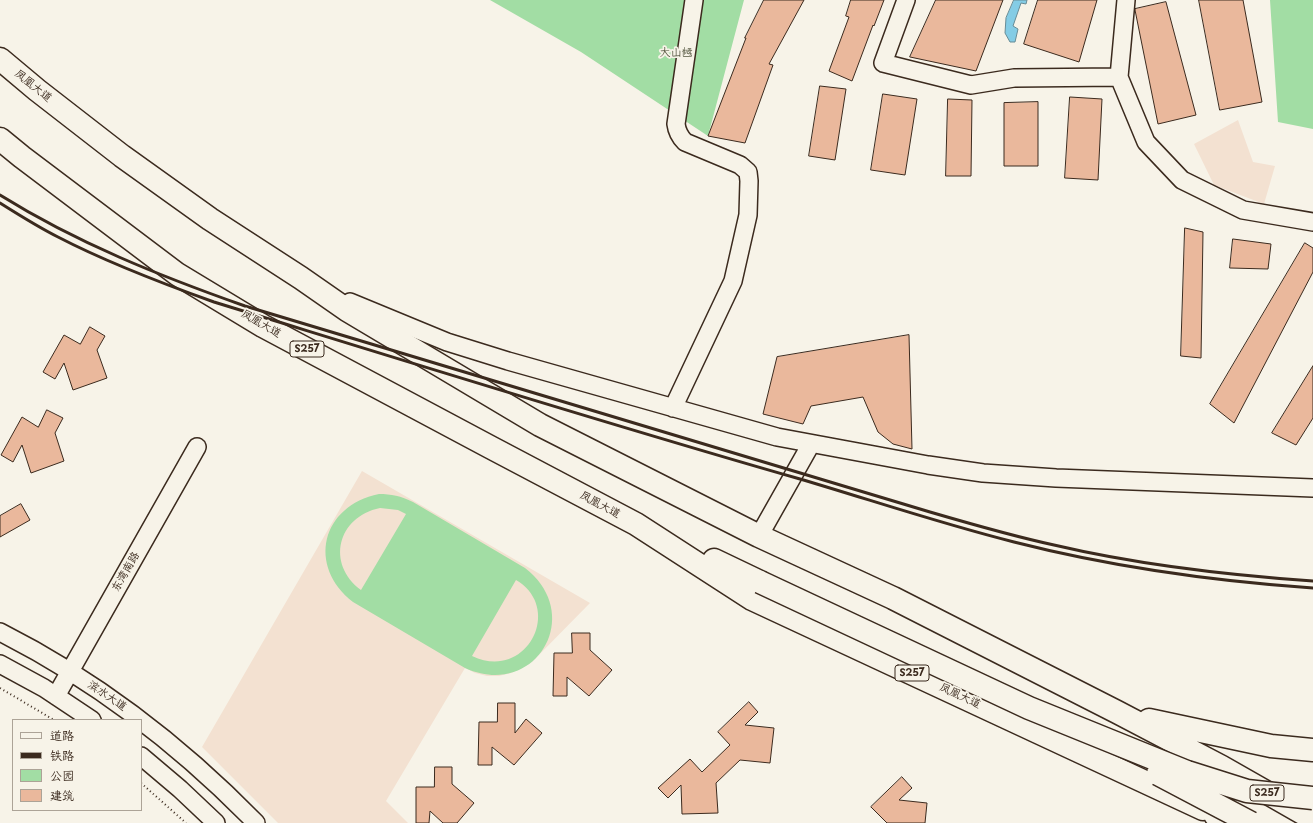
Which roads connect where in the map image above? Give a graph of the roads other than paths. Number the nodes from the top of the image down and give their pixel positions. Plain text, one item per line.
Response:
1 (694, 0) edge
2 (906, 0) edge
3 (1126, 0) edge
4 (0, 59) edge
5 (1119, 77) junction
6 (0, 138) edge
7 (1313, 222) edge
8 (301, 278) junction
9 (673, 408) junction
10 (811, 444) junction
11 (197, 447) dead end
12 (1313, 488) edge
13 (636, 524) junction
14 (759, 536) junction
15 (0, 632) edge
16 (0, 664) edge
17 (70, 671) junction
18 (56, 696) junction
19 (1029, 708) junction
20 (1117, 712) junction
21 (90, 719) edge
22 (140, 719) edge
23 (142, 721) edge
24 (1313, 750) edge
25 (142, 757) edge
26 (1222, 767) junction
27 (1313, 798) edge
28 (1215, 817) edge
29 (1313, 819) edge
30 (216, 823) edge
31 (256, 823) edge
32 (1251, 823) edge

1 - 9 street
2 - 5 street
3 - 5 street
4 - 8 main road, 凤凰大道 / S257
5 - 7 street
6 - 13 main road, 凤凰大道 / S257
8 - 9 street, 凤凰大道
8 - 14 main road, 凤凰大道 / S257
9 - 10 street, 凤凰大道
10 - 12 street, 凤凰大道
10 - 14 street
11 - 17 street, 东湾南路
13 - 19 main road, S257, bridge
13 - 28 main road, 凤凰大道 / S257
14 - 20 main road, 凤凰大道 / S257
15 - 17 street, 滨水大道
16 - 18 street
17 - 18 street, 东湾南路
17 - 22 street, 滨水大道
18 - 21 street
19 - 27 main road, S257, bridge
19 - 32 main road, bridge
20 - 24 main road
20 - 26 main road, 凤凰大道 / S257
23 - 31 street, 滨水大道
25 - 30 street
26 - 28 main road
26 - 29 main road, 凤凰大道 / S257

